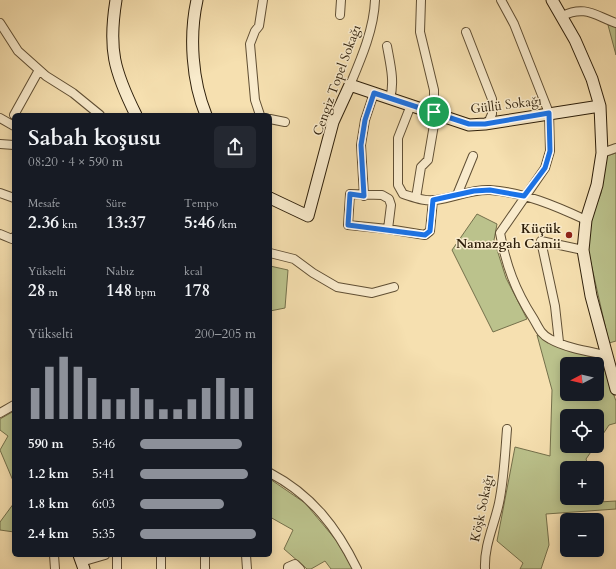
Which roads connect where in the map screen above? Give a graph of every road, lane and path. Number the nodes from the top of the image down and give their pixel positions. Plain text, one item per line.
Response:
1 (116, 0) edge
2 (197, 0) edge
3 (263, 0) edge
4 (340, 0) edge
5 (375, 0) edge
6 (421, 0) edge
7 (500, 0) edge
8 (555, 1) edge
9 (340, 15) dead end
10 (562, 16) junction
11 (616, 23) edge
12 (0, 24) edge
13 (466, 32) dead end
14 (388, 46) dead end
15 (39, 70) junction
16 (350, 85) junction
17 (374, 93) junction
18 (390, 98) junction
19 (411, 105) junction
20 (600, 106) junction
21 (17, 113) edge
22 (98, 113) edge
23 (135, 113) edge
24 (205, 113) edge
25 (259, 113) edge
26 (435, 113) junction
27 (549, 113) junction
28 (0, 118) edge
29 (272, 119) edge
30 (12, 120) edge
31 (285, 122) dead end
32 (488, 123) junction
33 (0, 144) edge
34 (12, 144) edge
35 (616, 148) edge
36 (602, 154) junction
37 (473, 156) dead end
38 (0, 193) edge
39 (457, 195) junction
40 (364, 196) junction
41 (524, 196) junction
42 (12, 197) edge
43 (416, 198) junction
44 (272, 199) edge
45 (433, 200) junction
46 (586, 220) junction
47 (388, 230) junction
48 (0, 234) edge
49 (12, 239) edge
50 (584, 250) junction
51 (272, 254) edge
52 (394, 287) dead end
53 (559, 342) junction
54 (606, 355) junction
55 (616, 390) edge
56 (12, 406) edge
57 (0, 413) edge
58 (507, 429) dead end
59 (272, 474) edge
60 (54, 557) edge
61 (98, 557) edge
62 (117, 557) edge
63 (161, 557) edge
64 (205, 557) edge
65 (246, 557) edge
66 (81, 562) edge
67 (55, 569) edge
68 (118, 569) edge
69 (161, 569) edge
70 (205, 569) edge
71 (247, 569) edge
72 (288, 569) edge
73 (300, 569) edge
74 (357, 569) edge
75 (486, 569) edge

1 - 23 street
2 - 24 street
3 - 25 street
4 - 9 street
5 - 16 street, Cengiz Topel Sokağı
6 - 26 street
7 - 27 street
8 - 10 street
10 - 11 street
10 - 20 street
12 - 15 street
13 - 32 street
14 - 18 street
15 - 21 street
15 - 22 street
16 - 17 street, Güllü Sokağı
16 - 44 street, Cengiz Topel Sokağı
17 - 18 street, Güllü Sokağı
17 - 40 street
18 - 19 street, Güllü Sokağı
19 - 26 street, Güllü Sokağı
19 - 43 street
20 - 27 street, Güllü Sokağı
20 - 36 street
26 - 32 street, Güllü Sokağı
26 - 43 street
27 - 32 street, Güllü Sokağı
27 - 41 street
28 - 30 street
29 - 31 street
33 - 34 street
35 - 36 street
36 - 46 street
37 - 39 street
38 - 42 street
39 - 41 street
39 - 45 street
40 - 47 street
40 - 47 street
41 - 46 street
41 - 53 street
43 - 45 street
45 - 47 street
46 - 50 street
48 - 49 street
50 - 53 street
50 - 54 street
51 - 52 street
53 - 54 street
54 - 55 street
56 - 57 street
58 - 75 street, Köşk Sokağı
59 - 74 street
60 - 67 street
61 - 66 street
62 - 68 street
63 - 69 street
64 - 70 street
65 - 71 street
72 - 73 street

